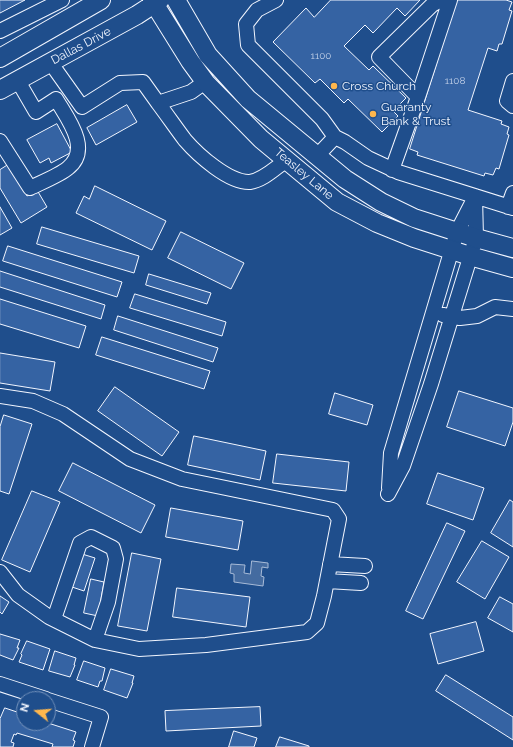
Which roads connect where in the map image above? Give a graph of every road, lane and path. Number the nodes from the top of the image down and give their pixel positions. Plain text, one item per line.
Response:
1 (62, 0) edge
2 (101, 0) edge
3 (176, 0) edge
4 (276, 0) edge
5 (441, 0) edge
6 (450, 0) edge
7 (156, 1) edge
8 (47, 3) edge
9 (59, 24) junction
10 (0, 31) edge
11 (0, 58) edge
12 (50, 62) junction
13 (18, 80) junction
14 (513, 80) edge
15 (205, 82) junction
16 (0, 90) edge
17 (70, 91) junction
18 (418, 97) junction
19 (56, 99) junction
20 (158, 103) junction
21 (513, 106) edge
22 (334, 137) junction
23 (0, 141) edge
24 (317, 156) junction
25 (287, 160) junction
26 (392, 170) junction
27 (513, 193) edge
28 (475, 196) junction
29 (511, 208) edge
30 (457, 232) junction
31 (476, 238) junction
32 (513, 248) edge
33 (452, 250) junction
34 (470, 256) junction
35 (513, 268) edge
36 (513, 309) edge
37 (433, 312) junction
38 (452, 317) junction
39 (0, 396) edge
40 (330, 564) junction
41 (365, 566) dead end
42 (0, 572) edge
43 (327, 581) junction
44 (361, 583) dead end
45 (54, 620) junction
46 (95, 640) junction
47 (0, 684) edge
48 (22, 691) edge
49 (56, 702) edge
50 (92, 747) edge

1 - 8 lane
2 - 9 main road
3 - 24 main road, Teasley Lane
4 - 22 lane
5 - 18 lane
6 - 18 lane
7 - 12 main road, Dallas Drive
7 - 15 main road, Teasley Lane
8 - 9 lane
8 - 10 lane
9 - 11 main road
12 - 13 main road, Dallas Drive
12 - 17 lane
13 - 16 main road, Dallas Drive
13 - 19 lane
14 - 21 lane
15 - 20 lane
15 - 25 main road, Teasley Lane
17 - 19 lane
17 - 20 lane
18 - 26 lane
19 - 23 lane
20 - 25 lane
22 - 24 lane
22 - 26 lane
24 - 30 main road, Teasley Lane
25 - 33 main road, Teasley Lane
26 - 28 lane
27 - 29 lane
28 - 29 lane
28 - 30 lane
28 - 31 lane
30 - 31 main road, Teasley Lane
30 - 33 lane
31 - 32 main road, Teasley Lane
31 - 34 lane
33 - 34 main road, Teasley Lane
33 - 37 lane
34 - 35 main road, Teasley Lane
34 - 38 lane
36 - 38 lane
37 - 38 lane
37 - 38 lane
39 - 40 lane
40 - 41 lane
40 - 43 lane
42 - 45 lane
43 - 44 lane
43 - 46 lane
45 - 46 lane
45 - 46 lane
47 - 48 lane
49 - 50 lane

